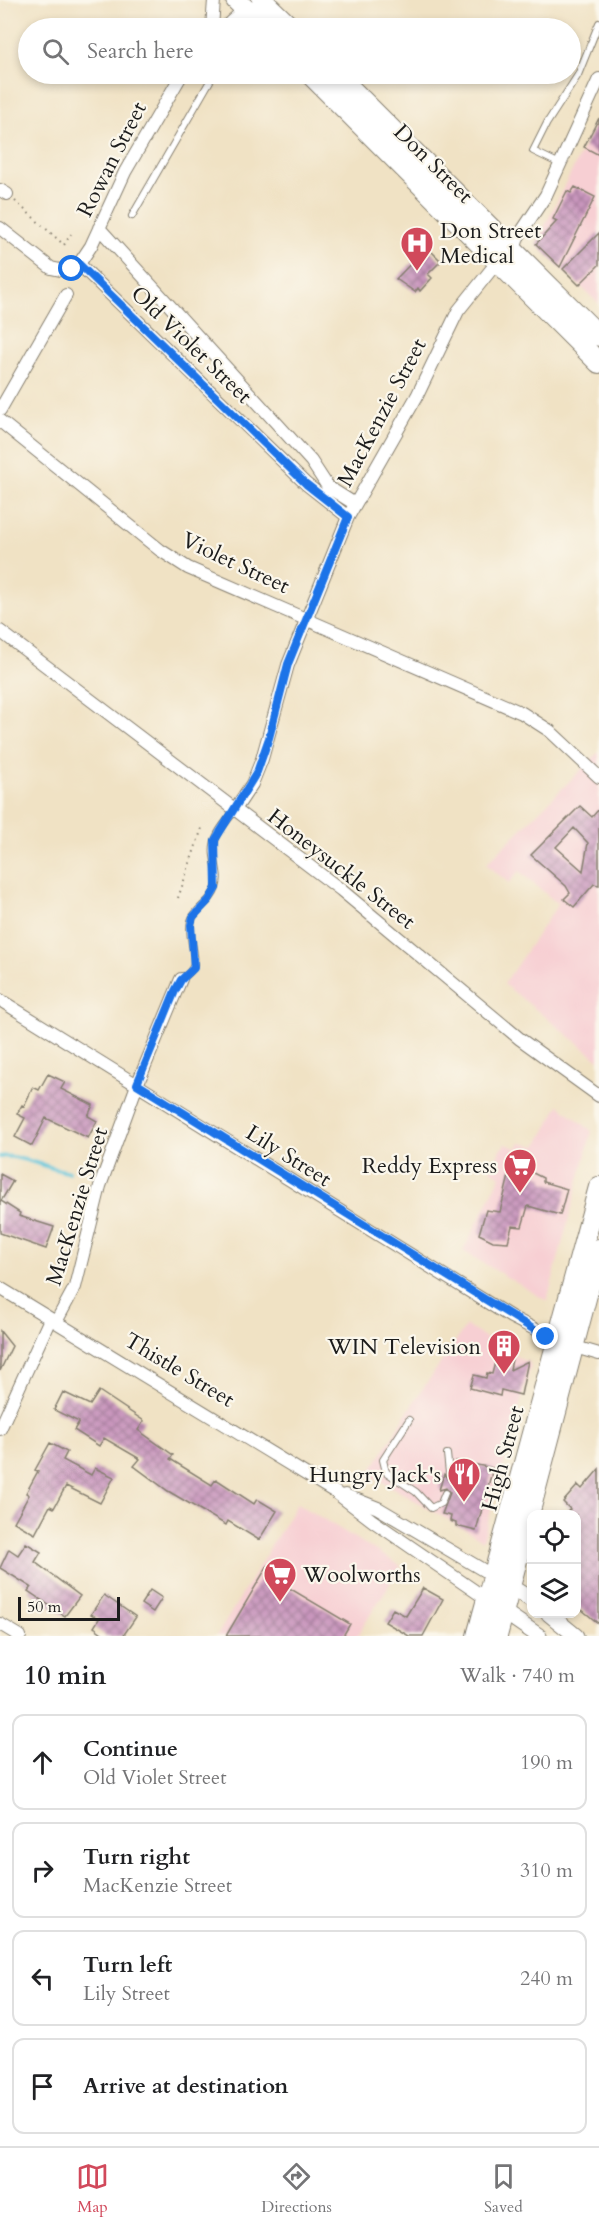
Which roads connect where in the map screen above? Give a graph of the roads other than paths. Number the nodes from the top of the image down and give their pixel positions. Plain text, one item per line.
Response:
1 (214, 0) edge
2 (248, 3) edge
3 (213, 18) edge
4 (234, 18) edge
5 (258, 18) edge
6 (274, 18) edge
7 (599, 23) edge
8 (581, 68) edge
9 (599, 79) edge
10 (176, 84) edge
11 (208, 84) edge
12 (321, 84) edge
13 (346, 84) edge
14 (572, 84) edge
15 (561, 164) junction
16 (132, 216) dead end
17 (0, 228) edge
18 (99, 228) junction
19 (506, 252) junction
20 (79, 264) junction
21 (540, 290) junction
22 (66, 295) dead end
23 (599, 336) edge
24 (599, 363) edge
25 (0, 410) edge
26 (0, 422) edge
27 (355, 504) junction
28 (348, 517) junction
29 (307, 618) junction
30 (0, 631) edge
31 (599, 777) edge
32 (234, 811) junction
33 (181, 980) joint
34 (0, 1000) edge
35 (137, 1084) junction
36 (599, 1096) edge
37 (599, 1187) edge
38 (599, 1249) edge
39 (0, 1288) edge
40 (53, 1320) junction
41 (566, 1344) junction
42 (599, 1354) edge
43 (409, 1420) dead end
44 (0, 1429) edge
45 (447, 1454) dead end
46 (449, 1473) dead end
47 (335, 1492) junction
48 (445, 1493) dead end
49 (503, 1582) junction
50 (527, 1597) edge
51 (488, 1600) junction
52 (504, 1612) junction
53 (554, 1618) edge
54 (0, 1624) edge
55 (20, 1636) edge
56 (477, 1636) edge
57 (497, 1636) edge
58 (539, 1636) edge
59 (576, 1636) edge

1 - 3 street
2 - 4 street
2 - 5 highway
2 - 6 highway
7 - 8 lane
9 - 15 street, MacKenzie Street
10 - 18 street, Rowan Street
11 - 16 lane
12 - 19 highway, Don Street
13 - 19 highway, Don Street
14 - 15 lane
15 - 19 street, MacKenzie Street
17 - 20 street
18 - 20 street, Rowan Street
18 - 27 street, Old Violet Street
19 - 21 highway, Don Street
19 - 27 street, MacKenzie Street
20 - 28 street, Old Violet Street
21 - 23 highway, Don Street
21 - 24 highway, Don Street
22 - 25 street
26 - 29 street, Violet Street
27 - 28 street, MacKenzie Street
28 - 29 street, MacKenzie Street
29 - 31 street, Violet Street
29 - 32 street, MacKenzie Street
30 - 32 street, Honeysuckle Street
32 - 33 lane, MacKenzie Street
32 - 36 street, Honeysuckle Street
33 - 35 street, MacKenzie Street
34 - 35 street, Lily Street
35 - 40 street, MacKenzie Street
35 - 41 street, Lily Street
37 - 41 highway, High Street
38 - 41 highway, High Street
39 - 40 street, Thistle Street
40 - 44 street, MacKenzie Street
40 - 47 street, Thistle Street
41 - 42 street, Lily Street
41 - 49 highway, High Street
43 - 48 lane
45 - 46 lane
47 - 49 street, Thistle Street
47 - 51 street, Thistle Street
49 - 50 street, Thistle Street
49 - 51 highway, High Street
49 - 52 highway, High Street
51 - 52 highway, Thistle Street
51 - 56 highway, High Street
52 - 57 highway, High Street
52 - 58 street, Thistle Street
53 - 59 street
54 - 55 street

